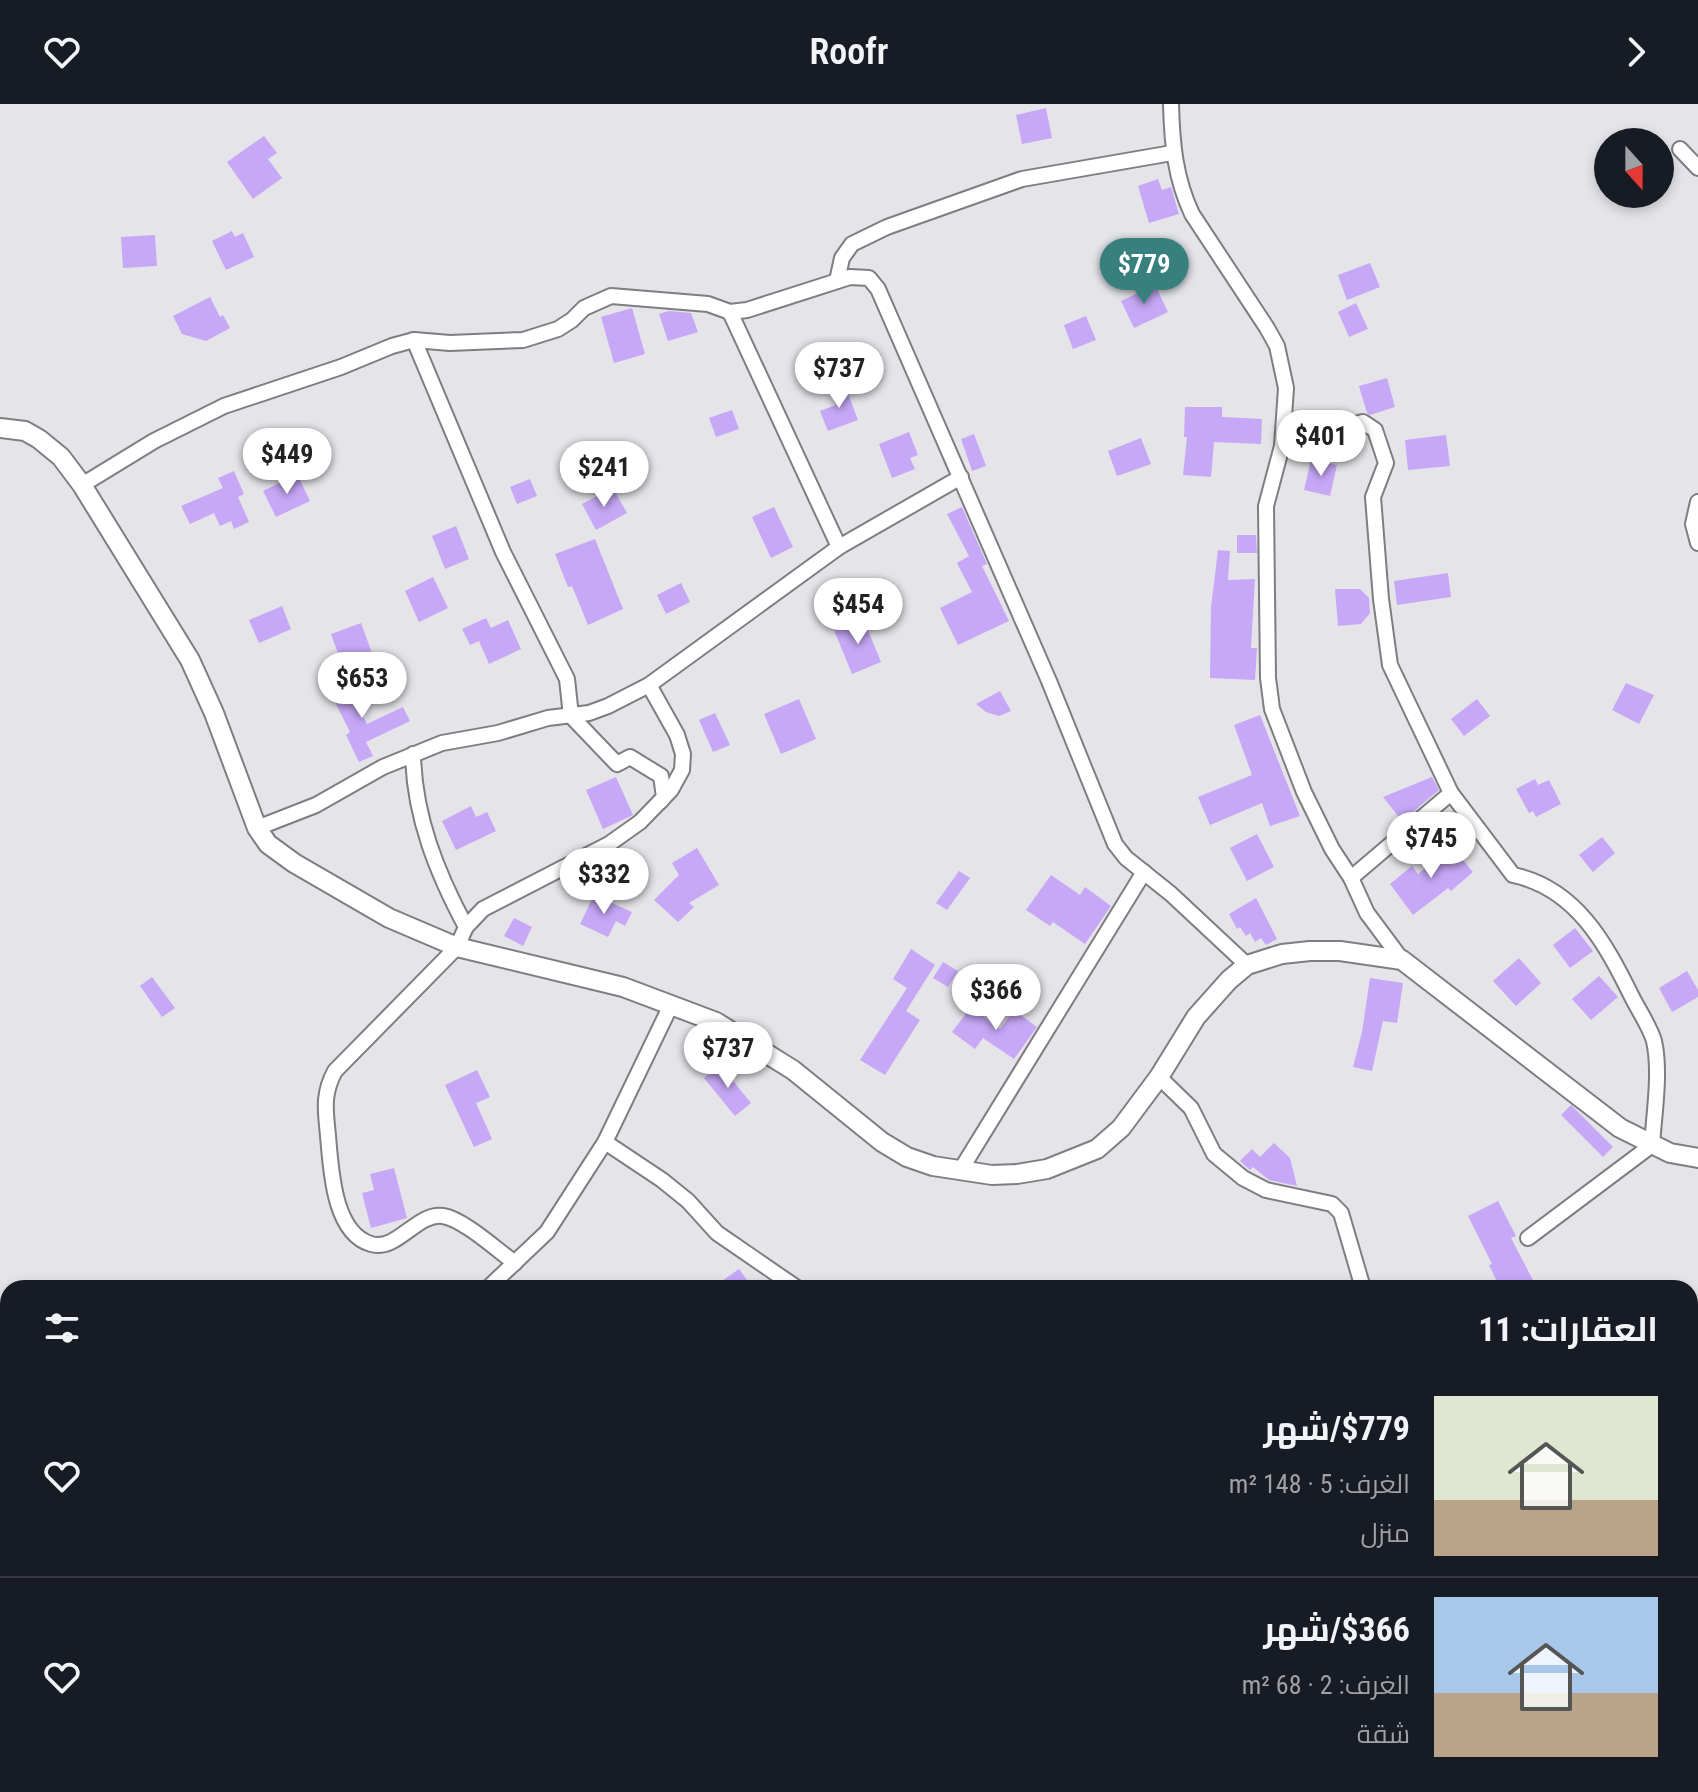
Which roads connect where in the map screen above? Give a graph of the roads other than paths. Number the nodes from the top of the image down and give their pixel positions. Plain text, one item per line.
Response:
1 (1171, 104) edge
2 (1680, 149) dead end
3 (1172, 153) junction
4 (1698, 168) edge
5 (837, 281) junction
6 (730, 312) junction
7 (414, 340) junction
8 (0, 428) edge
9 (1282, 446) junction
10 (961, 477) junction
11 (82, 485) junction
12 (1698, 502) edge
13 (1698, 543) edge
14 (839, 547) junction
15 (649, 685) junction
16 (571, 716) junction
17 (413, 754) junction
18 (1451, 793) junction
19 (640, 822) junction
20 (257, 828) junction
21 (1144, 872) junction
22 (1351, 878) junction
23 (466, 927) junction
24 (457, 947) junction
25 (1402, 960) junction
26 (1247, 965) junction
27 (671, 1005) junction
28 (1159, 1077) junction
29 (605, 1142) junction
30 (1652, 1145) junction
31 (1698, 1158) edge
32 (960, 1171) junction
33 (1528, 1238) dead end
34 (515, 1263) junction
35 (497, 1280) edge
36 (784, 1280) edge
37 (1361, 1280) edge

1 - 3 street
2 - 4 street
3 - 5 street
3 - 9 street
5 - 6 street
5 - 10 street
6 - 7 street
6 - 14 street
7 - 11 street
7 - 16 street
8 - 11 street
9 - 18 street
9 - 22 street
10 - 14 street
10 - 21 street
11 - 20 street
12 - 13 street
14 - 15 street
15 - 16 street
15 - 19 street
16 - 17 street
16 - 19 street
17 - 20 street
17 - 23 street
18 - 22 street
18 - 30 street
19 - 23 street
20 - 24 street
21 - 26 street
21 - 32 street
22 - 25 street
23 - 24 street
24 - 27 street
24 - 34 street
25 - 26 street
25 - 30 street
26 - 28 street
27 - 29 street
27 - 32 street
28 - 32 street
28 - 37 street
29 - 34 street
29 - 36 street
30 - 31 street
30 - 33 street
34 - 35 street

